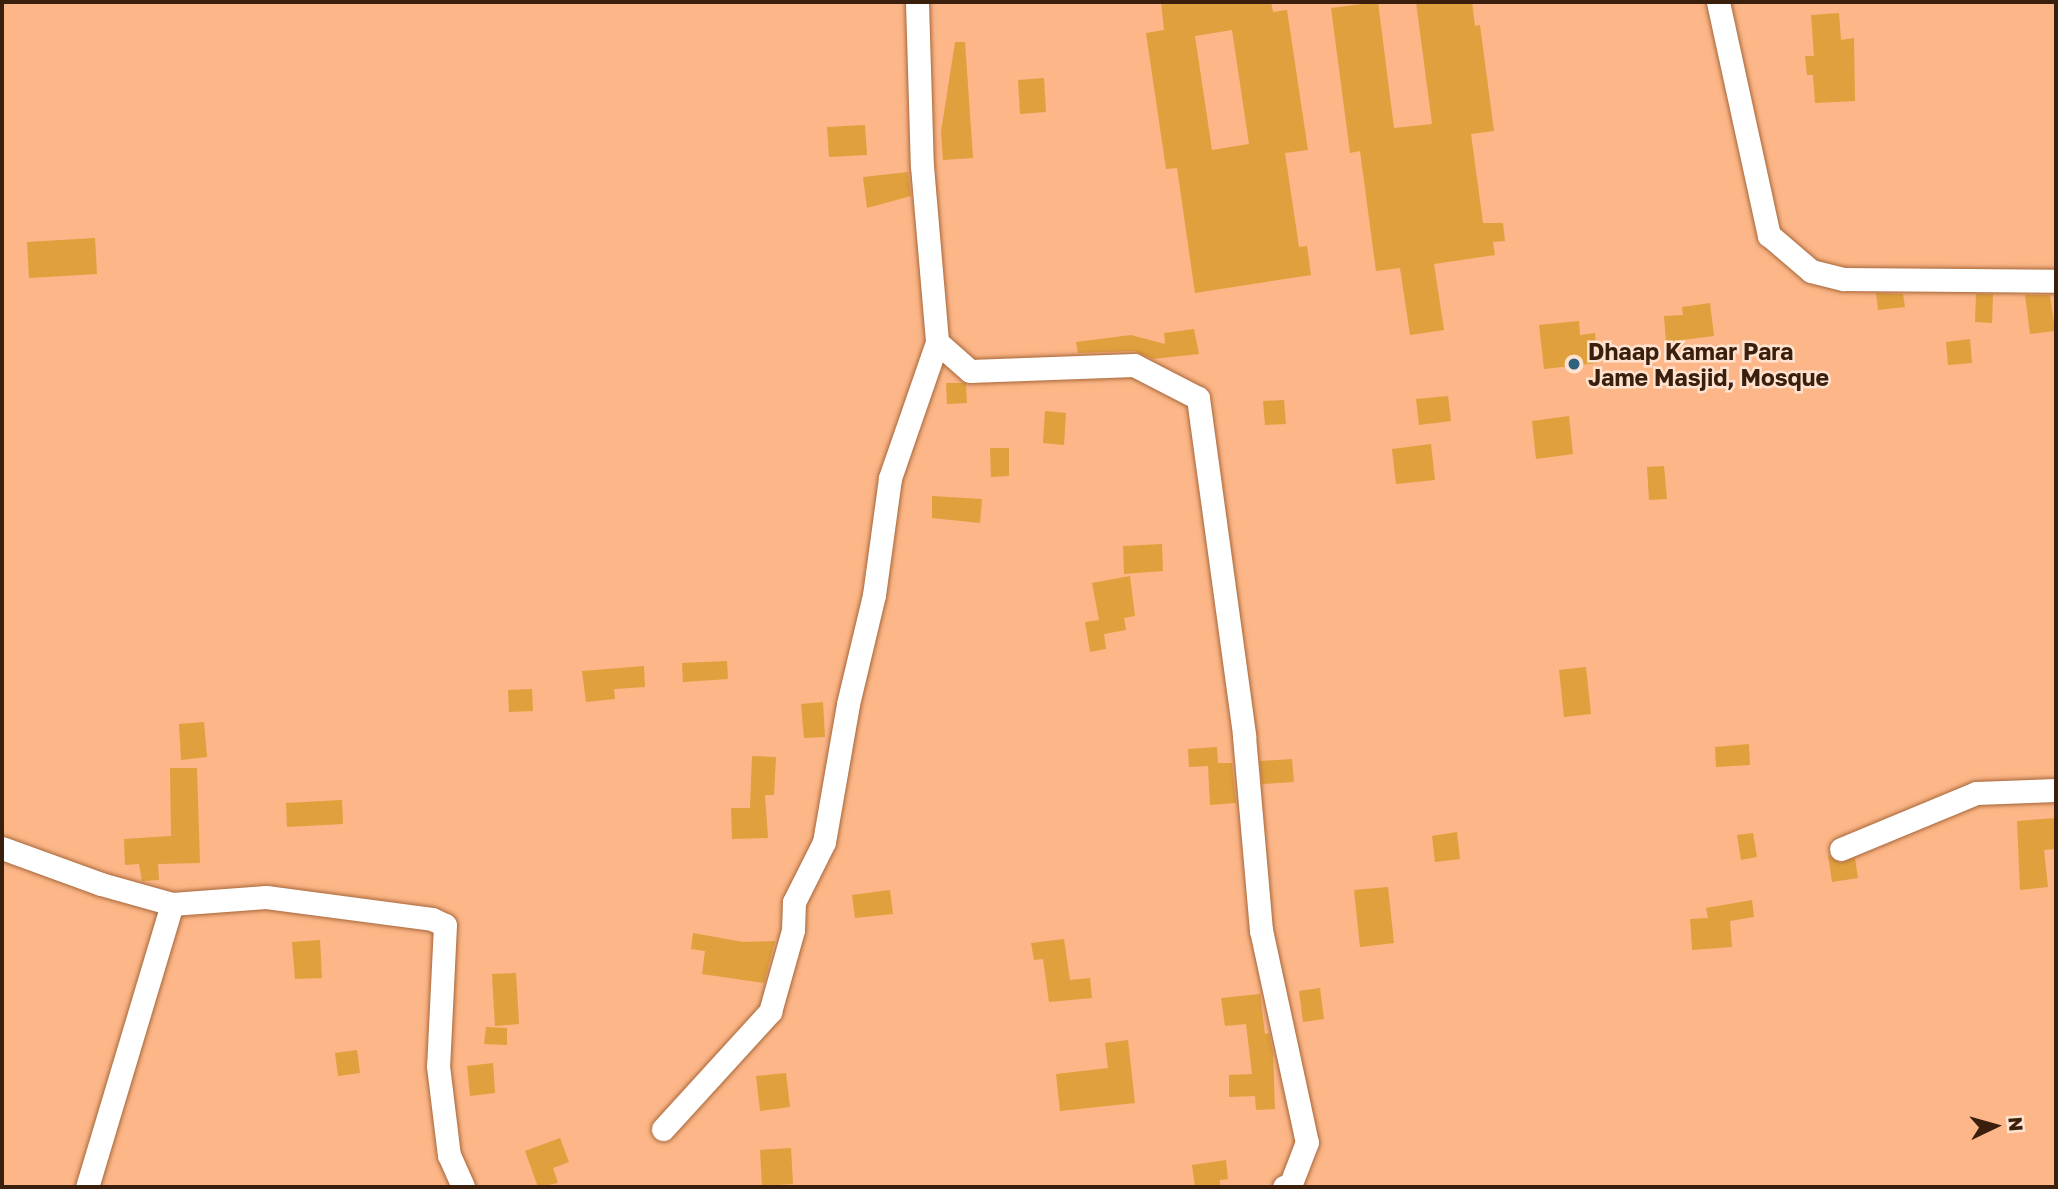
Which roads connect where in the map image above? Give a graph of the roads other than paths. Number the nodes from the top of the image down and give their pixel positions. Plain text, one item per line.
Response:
1 (917, 2) edge
2 (1717, 2) edge
3 (2056, 281) edge
4 (937, 342) junction
5 (2056, 790) edge
6 (2, 848) edge
7 (1841, 849) dead end
8 (172, 904) junction
9 (663, 1129) dead end
10 (87, 1187) edge
11 (463, 1187) edge
12 (1284, 1187) edge

1 - 4 street
2 - 3 street
4 - 9 street
4 - 12 street
5 - 7 street
6 - 8 street
8 - 10 street
8 - 11 street

